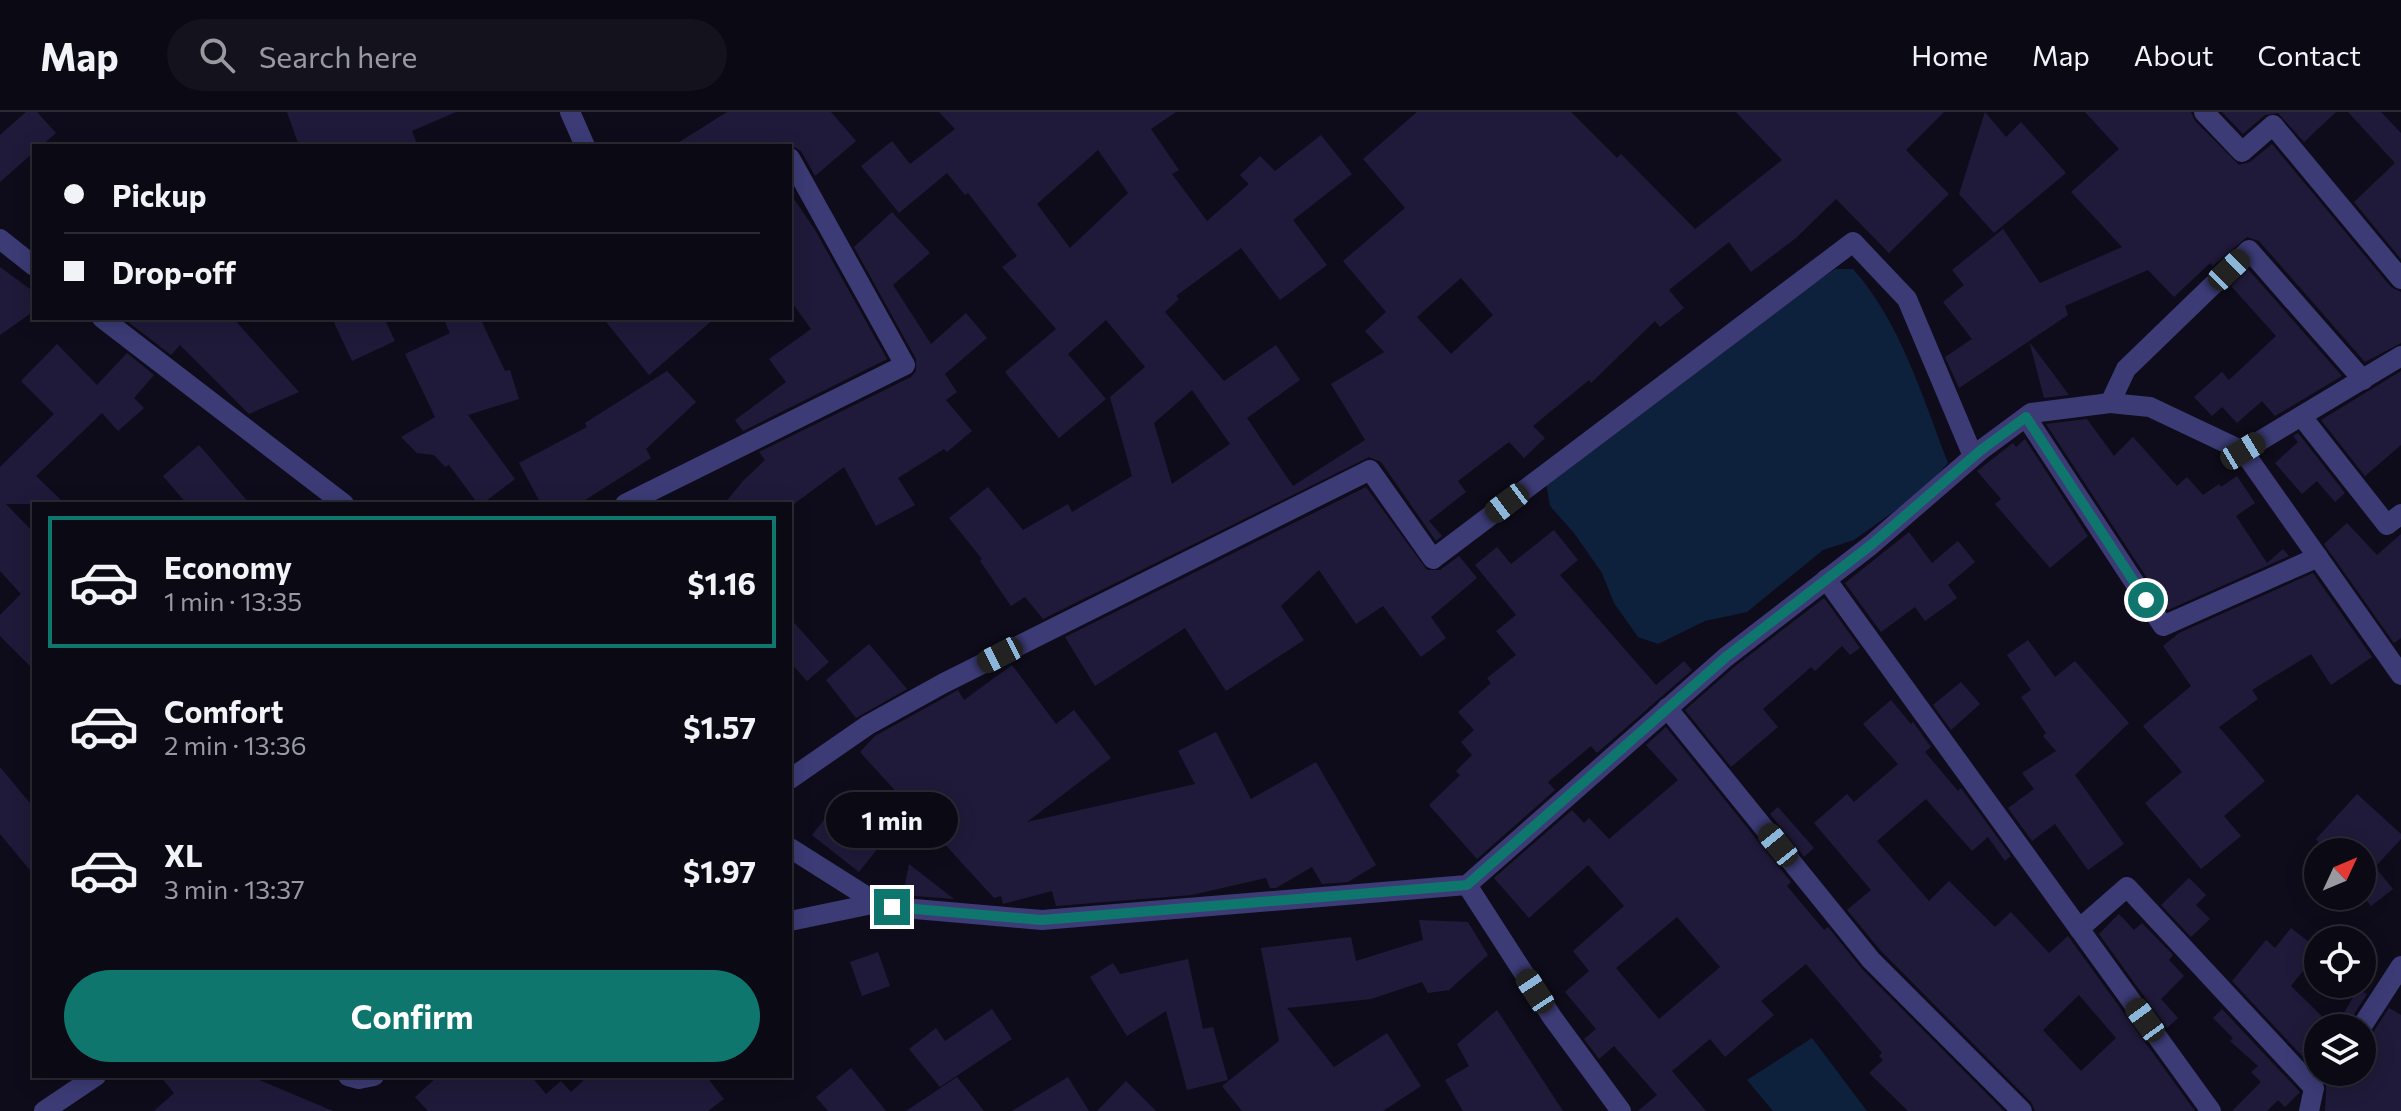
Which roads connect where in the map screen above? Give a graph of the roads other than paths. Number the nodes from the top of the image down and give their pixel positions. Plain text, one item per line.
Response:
1 (570, 112) edge
2 (2204, 112) edge
3 (584, 144) edge
4 (792, 162) edge
5 (0, 239) edge
6 (32, 264) edge
7 (2401, 279) edge
8 (105, 320) edge
9 (2401, 356) edge
10 (2363, 380) junction
11 (2110, 403) junction
12 (2026, 417) junction
13 (2302, 417) junction
14 (2243, 451) junction
15 (1973, 456) junction
16 (341, 502) edge
17 (629, 502) edge
18 (2401, 514) edge
19 (2318, 557) junction
20 (1826, 579) junction
21 (2401, 675) edge
22 (1667, 708) junction
23 (792, 778) edge
24 (792, 849) edge
25 (1467, 885) junction
26 (877, 903) junction
27 (792, 921) edge
28 (2079, 929) junction
29 (2401, 966) edge
30 (2370, 1014) edge
31 (93, 1078) edge
32 (44, 1111) edge
33 (1621, 1111) edge
34 (2022, 1111) edge
35 (2211, 1111) edge
36 (2309, 1111) edge

1 - 3 street
2 - 7 street
4 - 17 street
5 - 6 street
8 - 16 street
9 - 10 street
10 - 11 street
10 - 13 street
11 - 12 street
11 - 14 street
12 - 15 street
12 - 19 street
13 - 14 street
13 - 18 street
14 - 19 street
15 - 20 street
15 - 23 street
19 - 21 street
20 - 22 street
20 - 28 street
22 - 25 street
22 - 34 street
24 - 26 street
25 - 26 street
25 - 33 street
26 - 27 street
28 - 35 street
28 - 36 street
29 - 30 street
31 - 32 street

